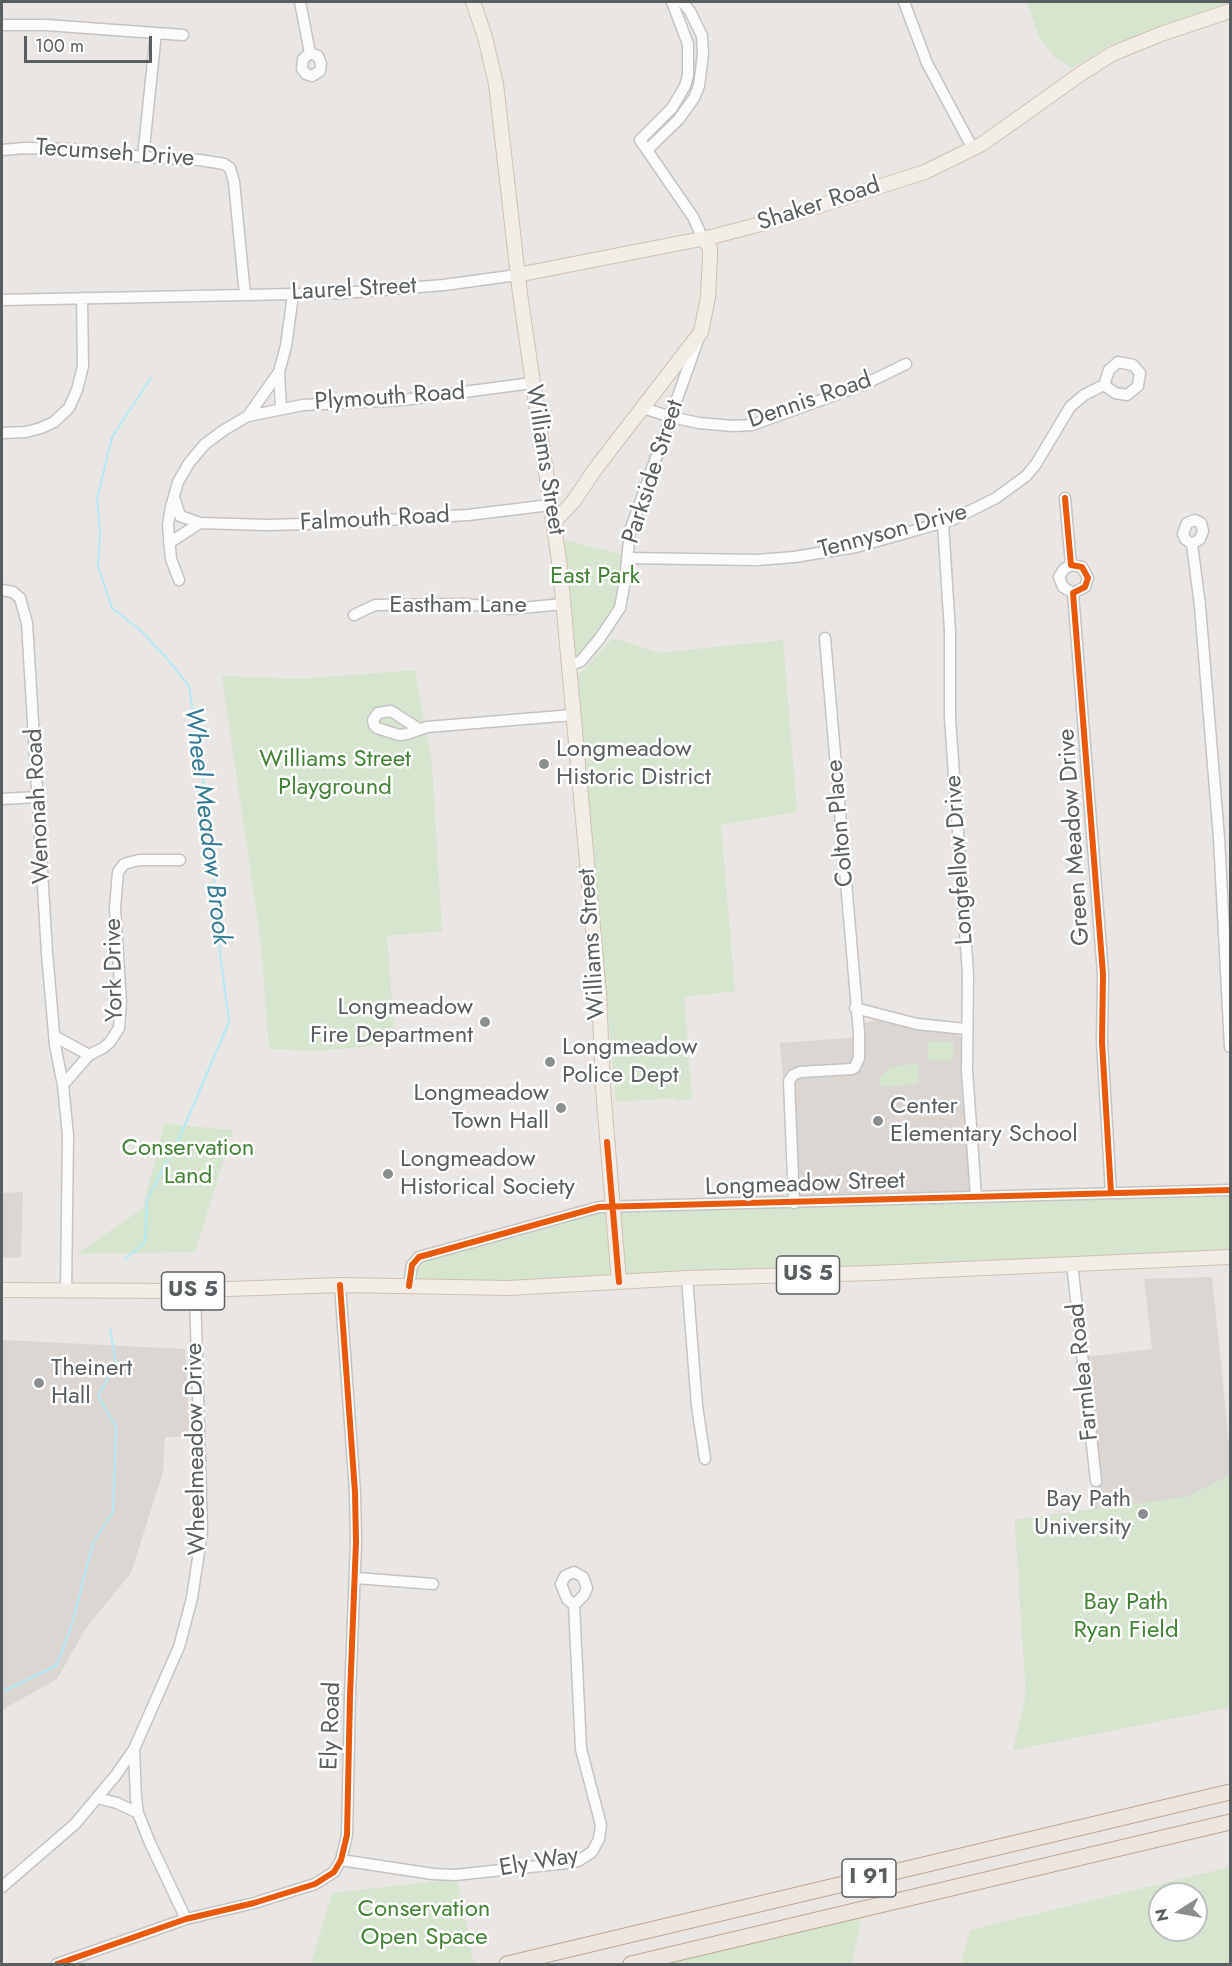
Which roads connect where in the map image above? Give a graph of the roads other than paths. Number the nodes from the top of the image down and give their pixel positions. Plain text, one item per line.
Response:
1 (300, 2) edge
2 (472, 2) edge
3 (672, 2) edge
4 (682, 2) edge
5 (904, 2) edge
6 (1230, 11) edge
7 (2, 25) edge
8 (156, 33) junction
9 (183, 35) dead end
10 (310, 53) dead end
11 (973, 149) junction
12 (2, 150) edge
13 (647, 150) junction
14 (143, 157) junction
15 (703, 239) junction
16 (517, 275) junction
17 (292, 294) junction
18 (245, 295) junction
19 (82, 298) junction
20 (2, 300) edge
21 (701, 332) junction
22 (906, 364) dead end
23 (279, 372) junction
24 (532, 383) junction
25 (1104, 385) dead end
26 (281, 408) junction
27 (643, 408) junction
28 (248, 416) junction
29 (671, 417) junction
30 (2, 433) edge
31 (176, 489) junction
32 (1065, 498) dead end
33 (550, 505) junction
34 (200, 523) junction
35 (553, 523) junction
36 (943, 523) junction
37 (169, 543) junction
38 (1192, 544) dead end
39 (627, 558) junction
40 (1071, 565) junction
41 (179, 580) dead end
42 (2, 590) edge
43 (1073, 593) junction
44 (563, 604) junction
45 (354, 615) dead end
46 (825, 638) dead end
47 (569, 666) junction
48 (573, 715) junction
49 (419, 729) dead end
50 (37, 797) junction
51 (2, 799) edge
52 (180, 860) dead end
53 (855, 1008) junction
54 (966, 1029) junction
55 (54, 1036) junction
56 (1230, 1047) edge
57 (89, 1055) junction
58 (63, 1085) junction
59 (1230, 1190) edge
60 (1111, 1193) junction
61 (976, 1197) junction
62 (794, 1203) junction
63 (613, 1207) junction
64 (1230, 1257) edge
65 (1072, 1263) junction
66 (687, 1278) junction
67 (619, 1282) junction
68 (340, 1285) junction
69 (409, 1286) junction
70 (2, 1290) edge
71 (195, 1291) junction
72 (66, 1292) junction
73 (705, 1459) dead end
74 (1096, 1481) dead end
75 (356, 1578) junction
76 (434, 1584) dead end
77 (574, 1605) dead end
78 (134, 1749) junction
79 (1230, 1792) edge
80 (97, 1798) junction
81 (138, 1813) junction
82 (1230, 1822) edge
83 (341, 1860) junction
84 (2, 1887) edge
85 (186, 1919) junction
86 (57, 1965) edge
87 (507, 1965) edge
88 (631, 1965) edge

1 - 10 street
2 - 16 main road, Williams Street
3 - 13 street
4 - 13 street
5 - 11 street
6 - 11 main road, Shaker Road
7 - 8 street
8 - 9 street
8 - 14 street
11 - 15 main road, Shaker Road
12 - 14 street, Tecumseh Drive
13 - 15 street
14 - 18 street, Tecumseh Drive
15 - 16 main road, Laurel Street
15 - 21 main road
16 - 17 street, Laurel Street
16 - 24 main road, Williams Street
17 - 18 street, Laurel Street
17 - 23 street
18 - 19 street, Laurel Street
19 - 20 street, Laurel Street
19 - 30 street
21 - 27 main road
21 - 29 street, Parkside Street
22 - 29 street, Dennis Road
23 - 26 street
23 - 28 street
24 - 26 street, Plymouth Road
24 - 33 main road, Williams Street
25 - 36 street, Tennyson Drive
26 - 28 street, Plymouth Road
27 - 29 street, Dennis Road
27 - 35 main road
28 - 31 street
29 - 39 street, Parkside Street
31 - 34 street
31 - 37 street
32 - 40 street, Green Meadow Drive
33 - 34 street, Falmouth Road
33 - 35 main road, Williams Street
34 - 37 street
35 - 44 main road, Williams Street
36 - 39 street, Tennyson Drive
36 - 54 street, Longfellow Drive
37 - 41 street
38 - 56 street
39 - 47 street, Parkside Street
40 - 43 street, Green Meadow Drive
40 - 43 street
42 - 50 street, Wenonah Road
43 - 60 street, Green Meadow Drive
44 - 45 street, Eastham Lane
44 - 47 main road, Williams Street
46 - 53 street, Colton Place
47 - 48 main road, Williams Street
48 - 49 street
48 - 63 main road, Williams Street
50 - 51 street
50 - 55 street, Wenonah Road
52 - 57 street, York Drive
53 - 54 street
53 - 62 street, Colton Place
54 - 61 street, Longfellow Drive
55 - 57 street
55 - 58 street, Wenonah Road
57 - 58 street, York Drive
58 - 72 street
59 - 60 street, Longmeadow Street
60 - 61 street, Longmeadow Street
61 - 62 street, Longmeadow Street
62 - 63 street, Longmeadow Street
63 - 67 main road, Williams Street
63 - 69 street, Longmeadow Street
64 - 65 main road, US 5
65 - 66 main road, US 5
65 - 74 street, Farmlea Road
66 - 67 main road, US 5
66 - 73 street
67 - 69 main road, US 5
68 - 69 main road, US 5
68 - 71 main road, US 5
68 - 75 street, Ely Road
70 - 72 main road, US 5
71 - 72 main road, US 5
71 - 78 street, Wheelmeadow Drive
75 - 76 street
75 - 83 street, Ely Road
77 - 83 street, Ely Way
78 - 80 street, Wheelmeadow Drive
78 - 81 street
79 - 87 highway, I 91
80 - 81 street
80 - 84 street, Wheelmeadow Drive
81 - 85 street
82 - 88 highway, I 91
83 - 85 street
85 - 86 street

